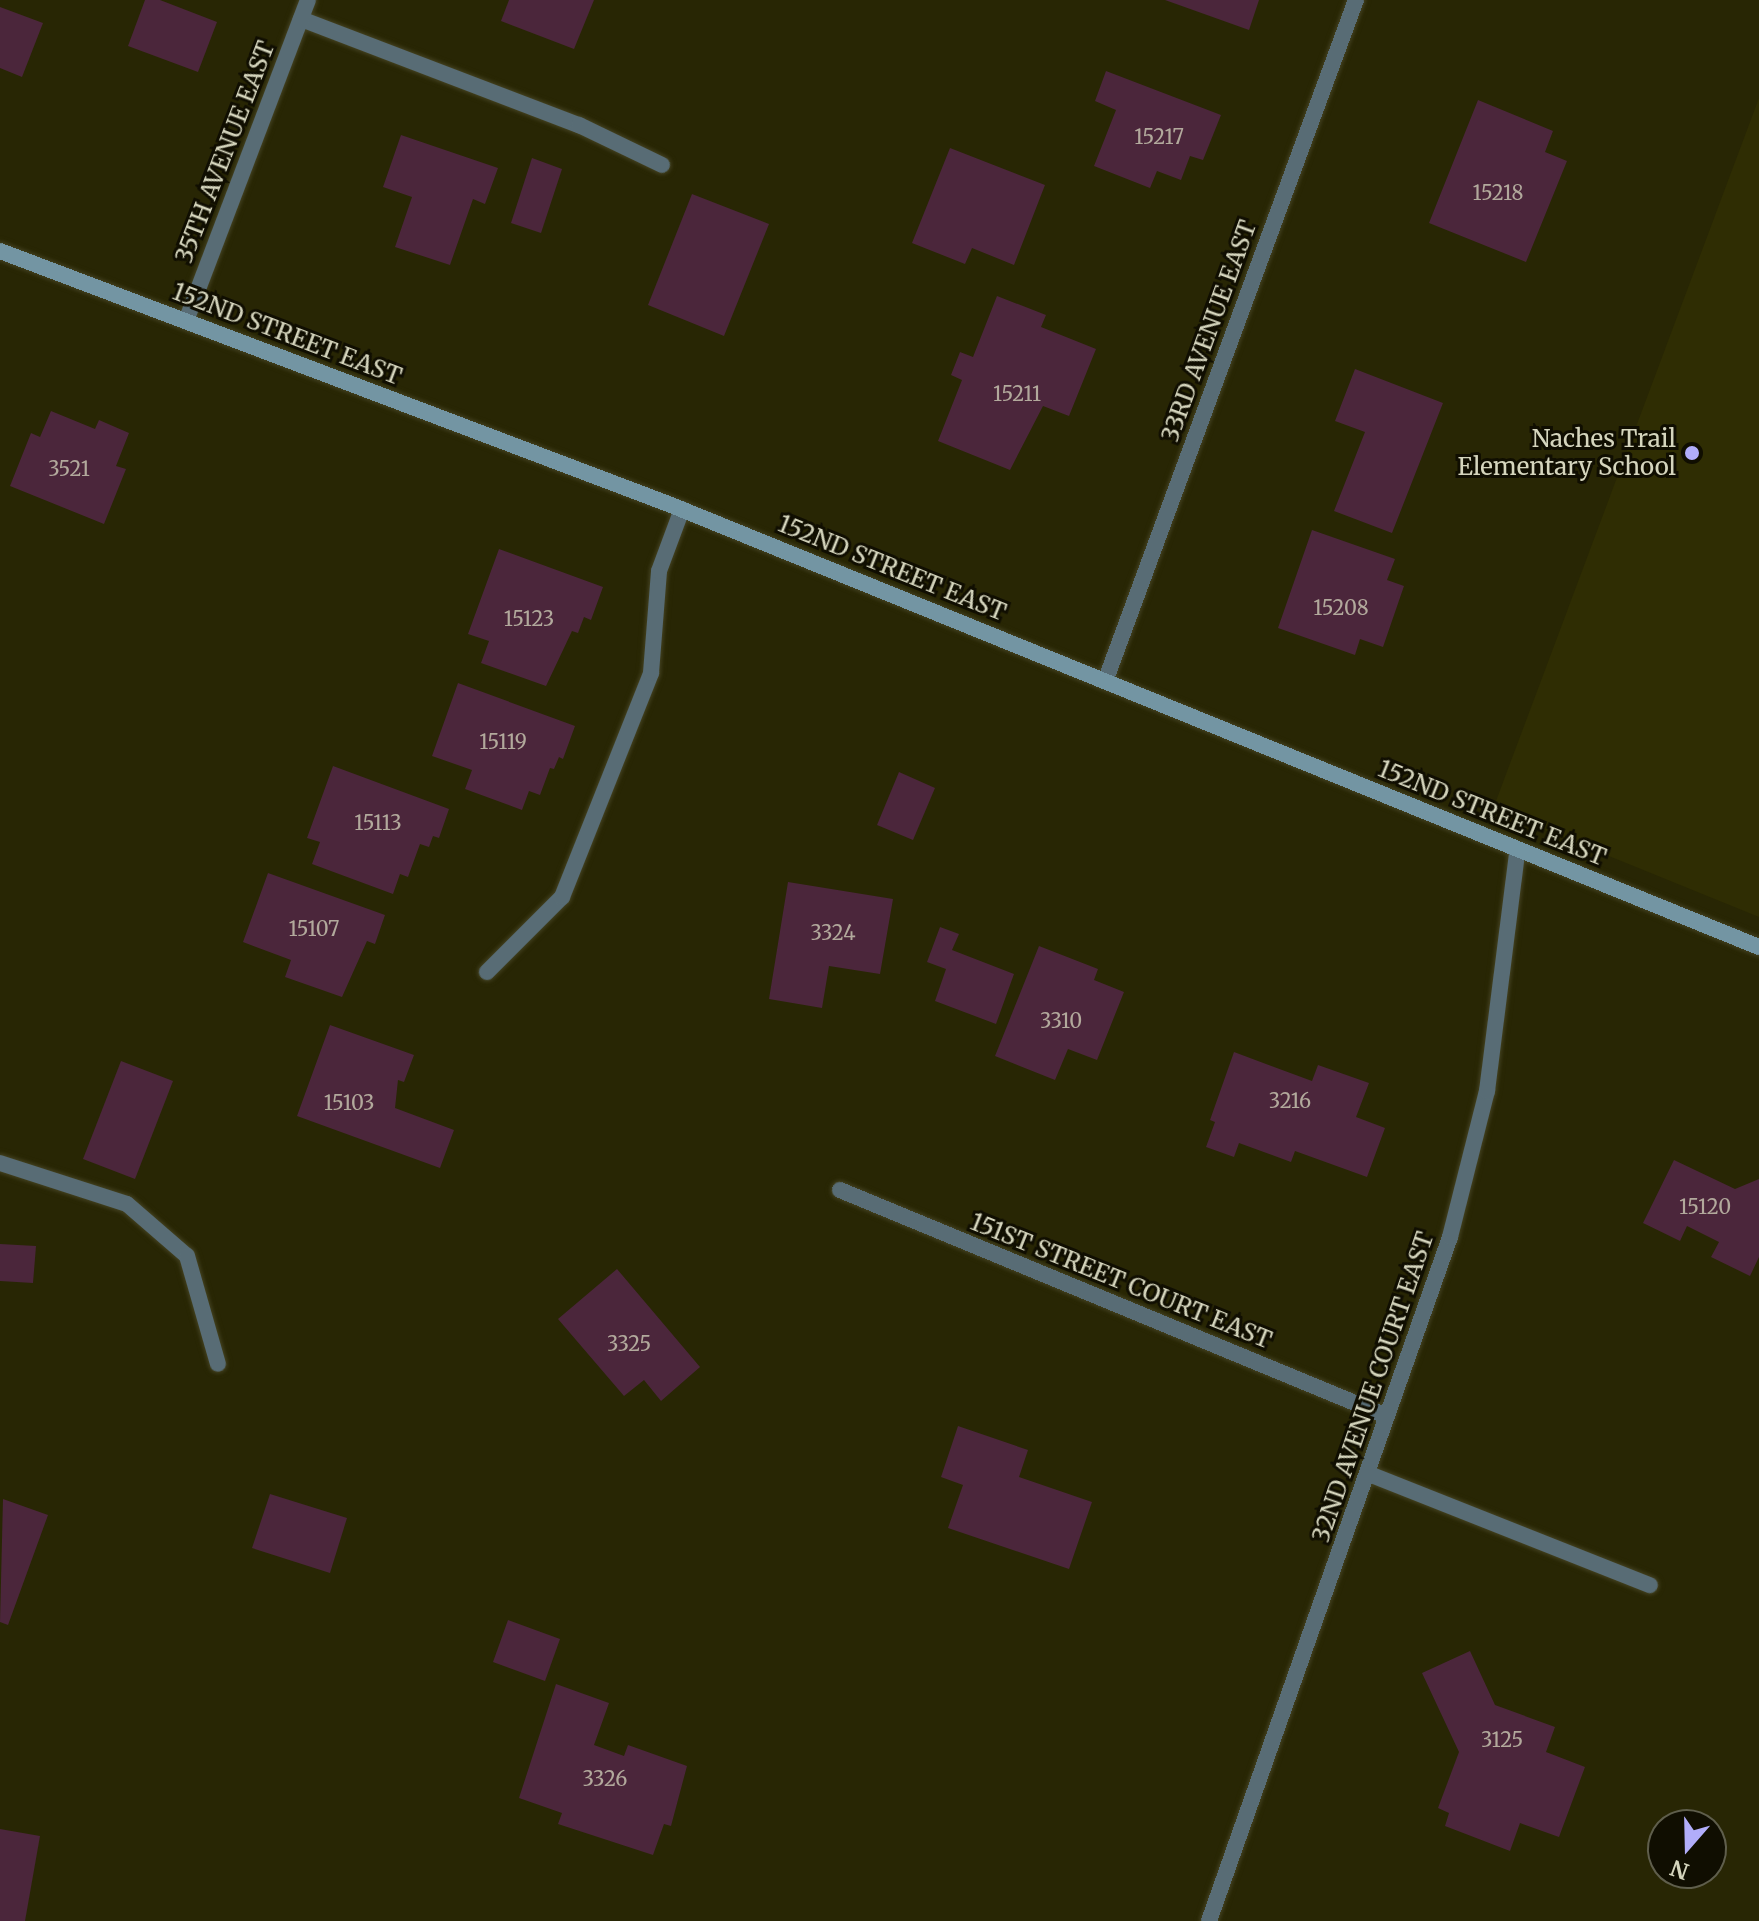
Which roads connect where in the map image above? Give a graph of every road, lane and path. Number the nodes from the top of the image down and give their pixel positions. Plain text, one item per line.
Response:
1 (308, 0) edge
2 (1356, 0) edge
3 (301, 19) junction
4 (662, 165) dead end
5 (0, 251) edge
6 (186, 321) junction
7 (682, 509) junction
8 (1106, 679) junction
9 (1517, 852) junction
10 (1759, 947) edge
11 (487, 972) dead end
12 (0, 1163) edge
13 (840, 1190) dead end
14 (218, 1364) dead end
15 (1384, 1415) junction
16 (1369, 1474) junction
17 (1650, 1585) dead end
18 (1209, 1921) edge

1 - 3 street, 35TH AVENUE EAST
2 - 8 street, 33RD AVENUE EAST
3 - 4 street
3 - 6 street, 35TH AVENUE EAST
5 - 6 main road, 152ND STREET EAST
6 - 7 main road, 152ND STREET EAST
7 - 8 main road, 152ND STREET EAST
7 - 11 street
8 - 9 main road, 152ND STREET EAST
9 - 10 main road, 152ND STREET EAST
9 - 15 street, 32ND AVENUE COURT EAST
12 - 14 street
13 - 15 street, 151ST STREET COURT EAST
15 - 16 street, 32ND AVENUE COURT EAST
16 - 17 street
16 - 18 street, 32ND AVENUE COURT EAST

